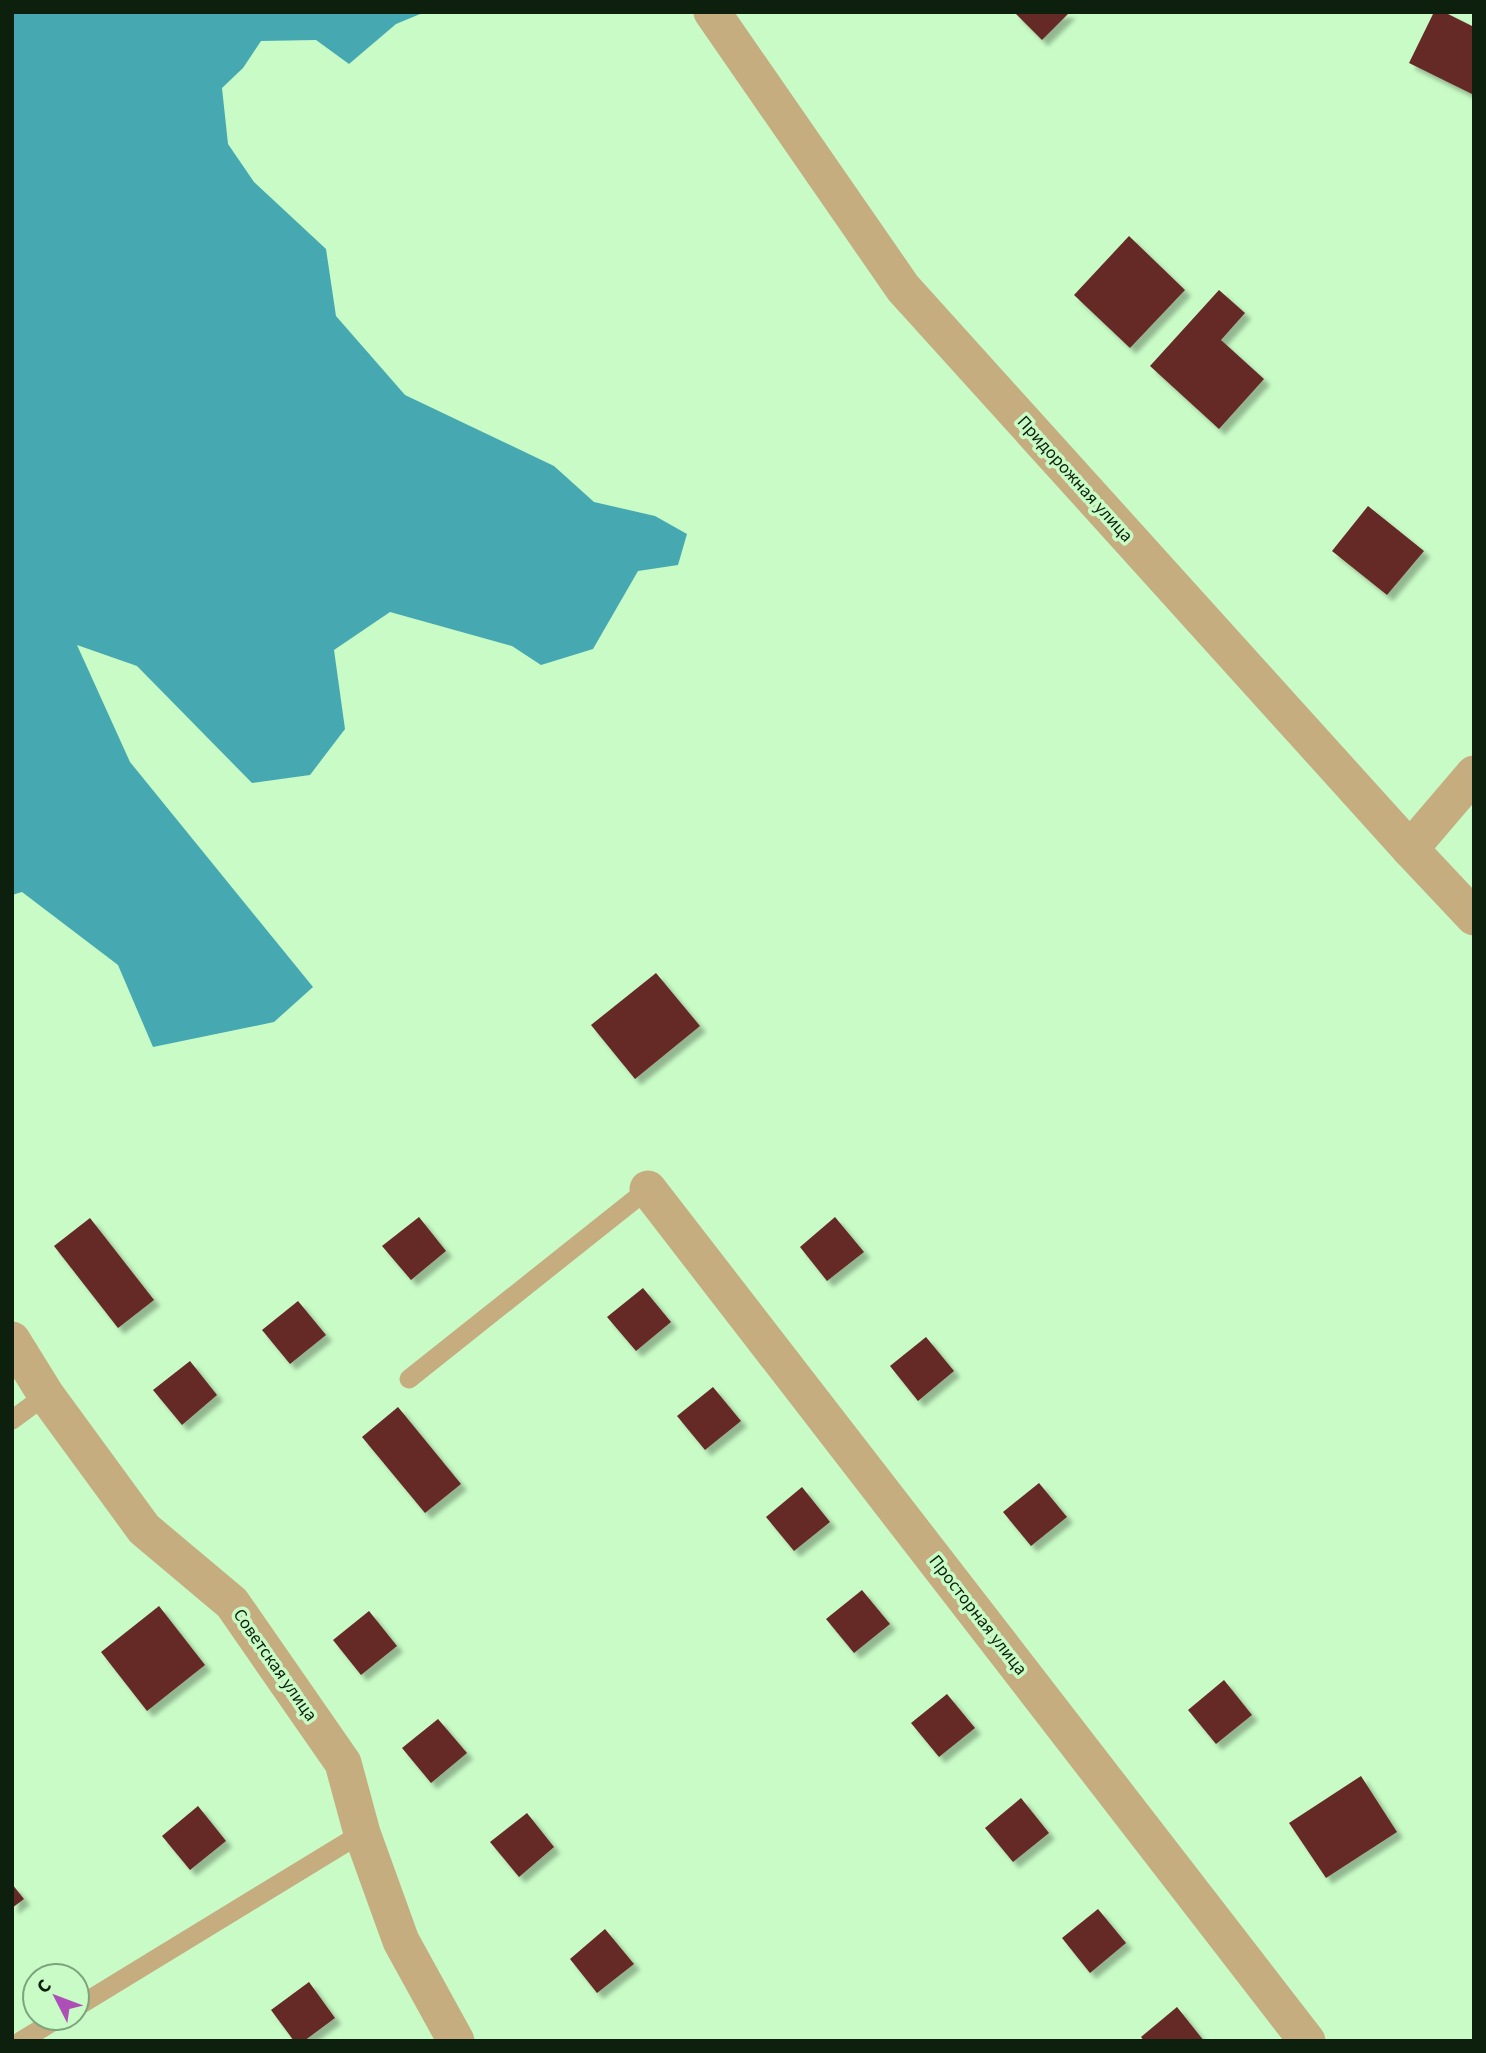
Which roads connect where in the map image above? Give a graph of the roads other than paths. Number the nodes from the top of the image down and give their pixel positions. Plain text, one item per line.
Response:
1 (712, 12) edge
2 (1474, 774) edge
3 (1410, 849) junction
4 (1474, 916) edge
5 (648, 1189) joint
6 (12, 1340) edge
7 (408, 1379) dead end
8 (46, 1395) junction
9 (12, 1420) edge
10 (362, 1833) junction
11 (91, 1998) edge
12 (456, 2041) edge
13 (1307, 2041) edge

1 - 3 street, Придорожная улица
2 - 3 street
3 - 4 street, Придорожная улица
5 - 7 lane
5 - 13 street, Просторная улица
6 - 8 street, Советская улица
8 - 9 lane
8 - 10 street, Советская улица
10 - 11 lane
10 - 12 street, Советская улица

